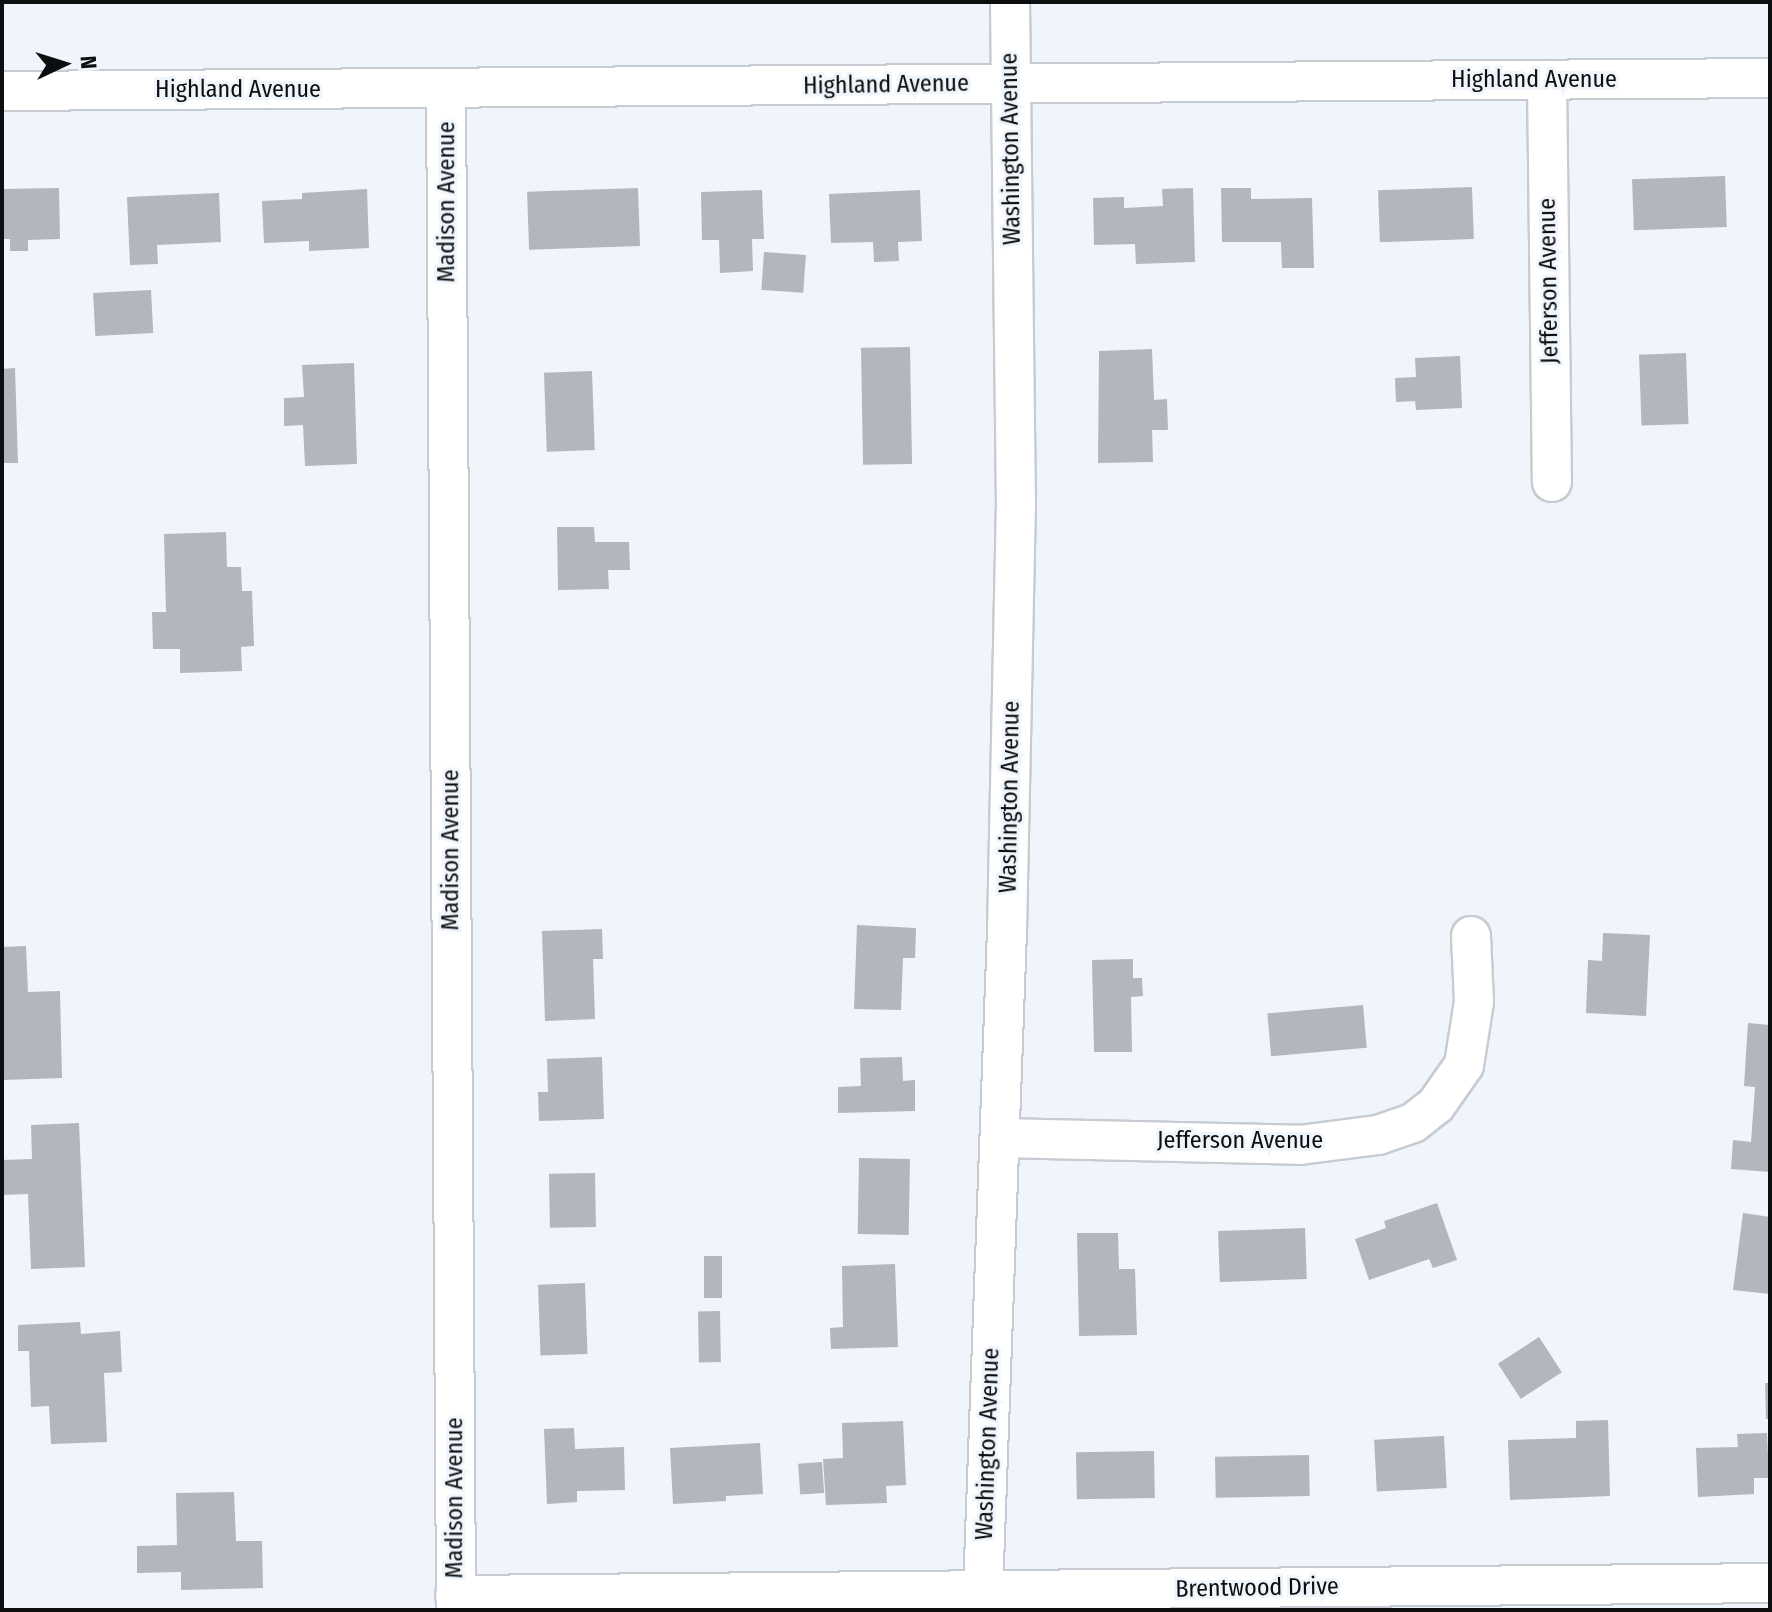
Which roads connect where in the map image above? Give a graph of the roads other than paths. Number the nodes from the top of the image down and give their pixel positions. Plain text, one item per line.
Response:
1 (1010, 2) edge
2 (1770, 78) edge
3 (1547, 80) junction
4 (1010, 84) junction
5 (446, 89) junction
6 (2, 91) edge
7 (1552, 482) dead end
8 (1471, 936) dead end
9 (1000, 1138) junction
10 (1770, 1583) edge
11 (983, 1591) junction
12 (456, 1602) edge

1 - 4 street, Washington Avenue
2 - 3 street, Highland Avenue
3 - 4 street, Highland Avenue
3 - 7 street, Jefferson Avenue
4 - 5 street, Highland Avenue
4 - 9 street, Washington Avenue
5 - 6 street, Highland Avenue
5 - 12 street, Madison Avenue
8 - 9 street, Jefferson Avenue
9 - 11 street, Washington Avenue
10 - 11 street, Brentwood Drive
11 - 12 street, Brentwood Drive

